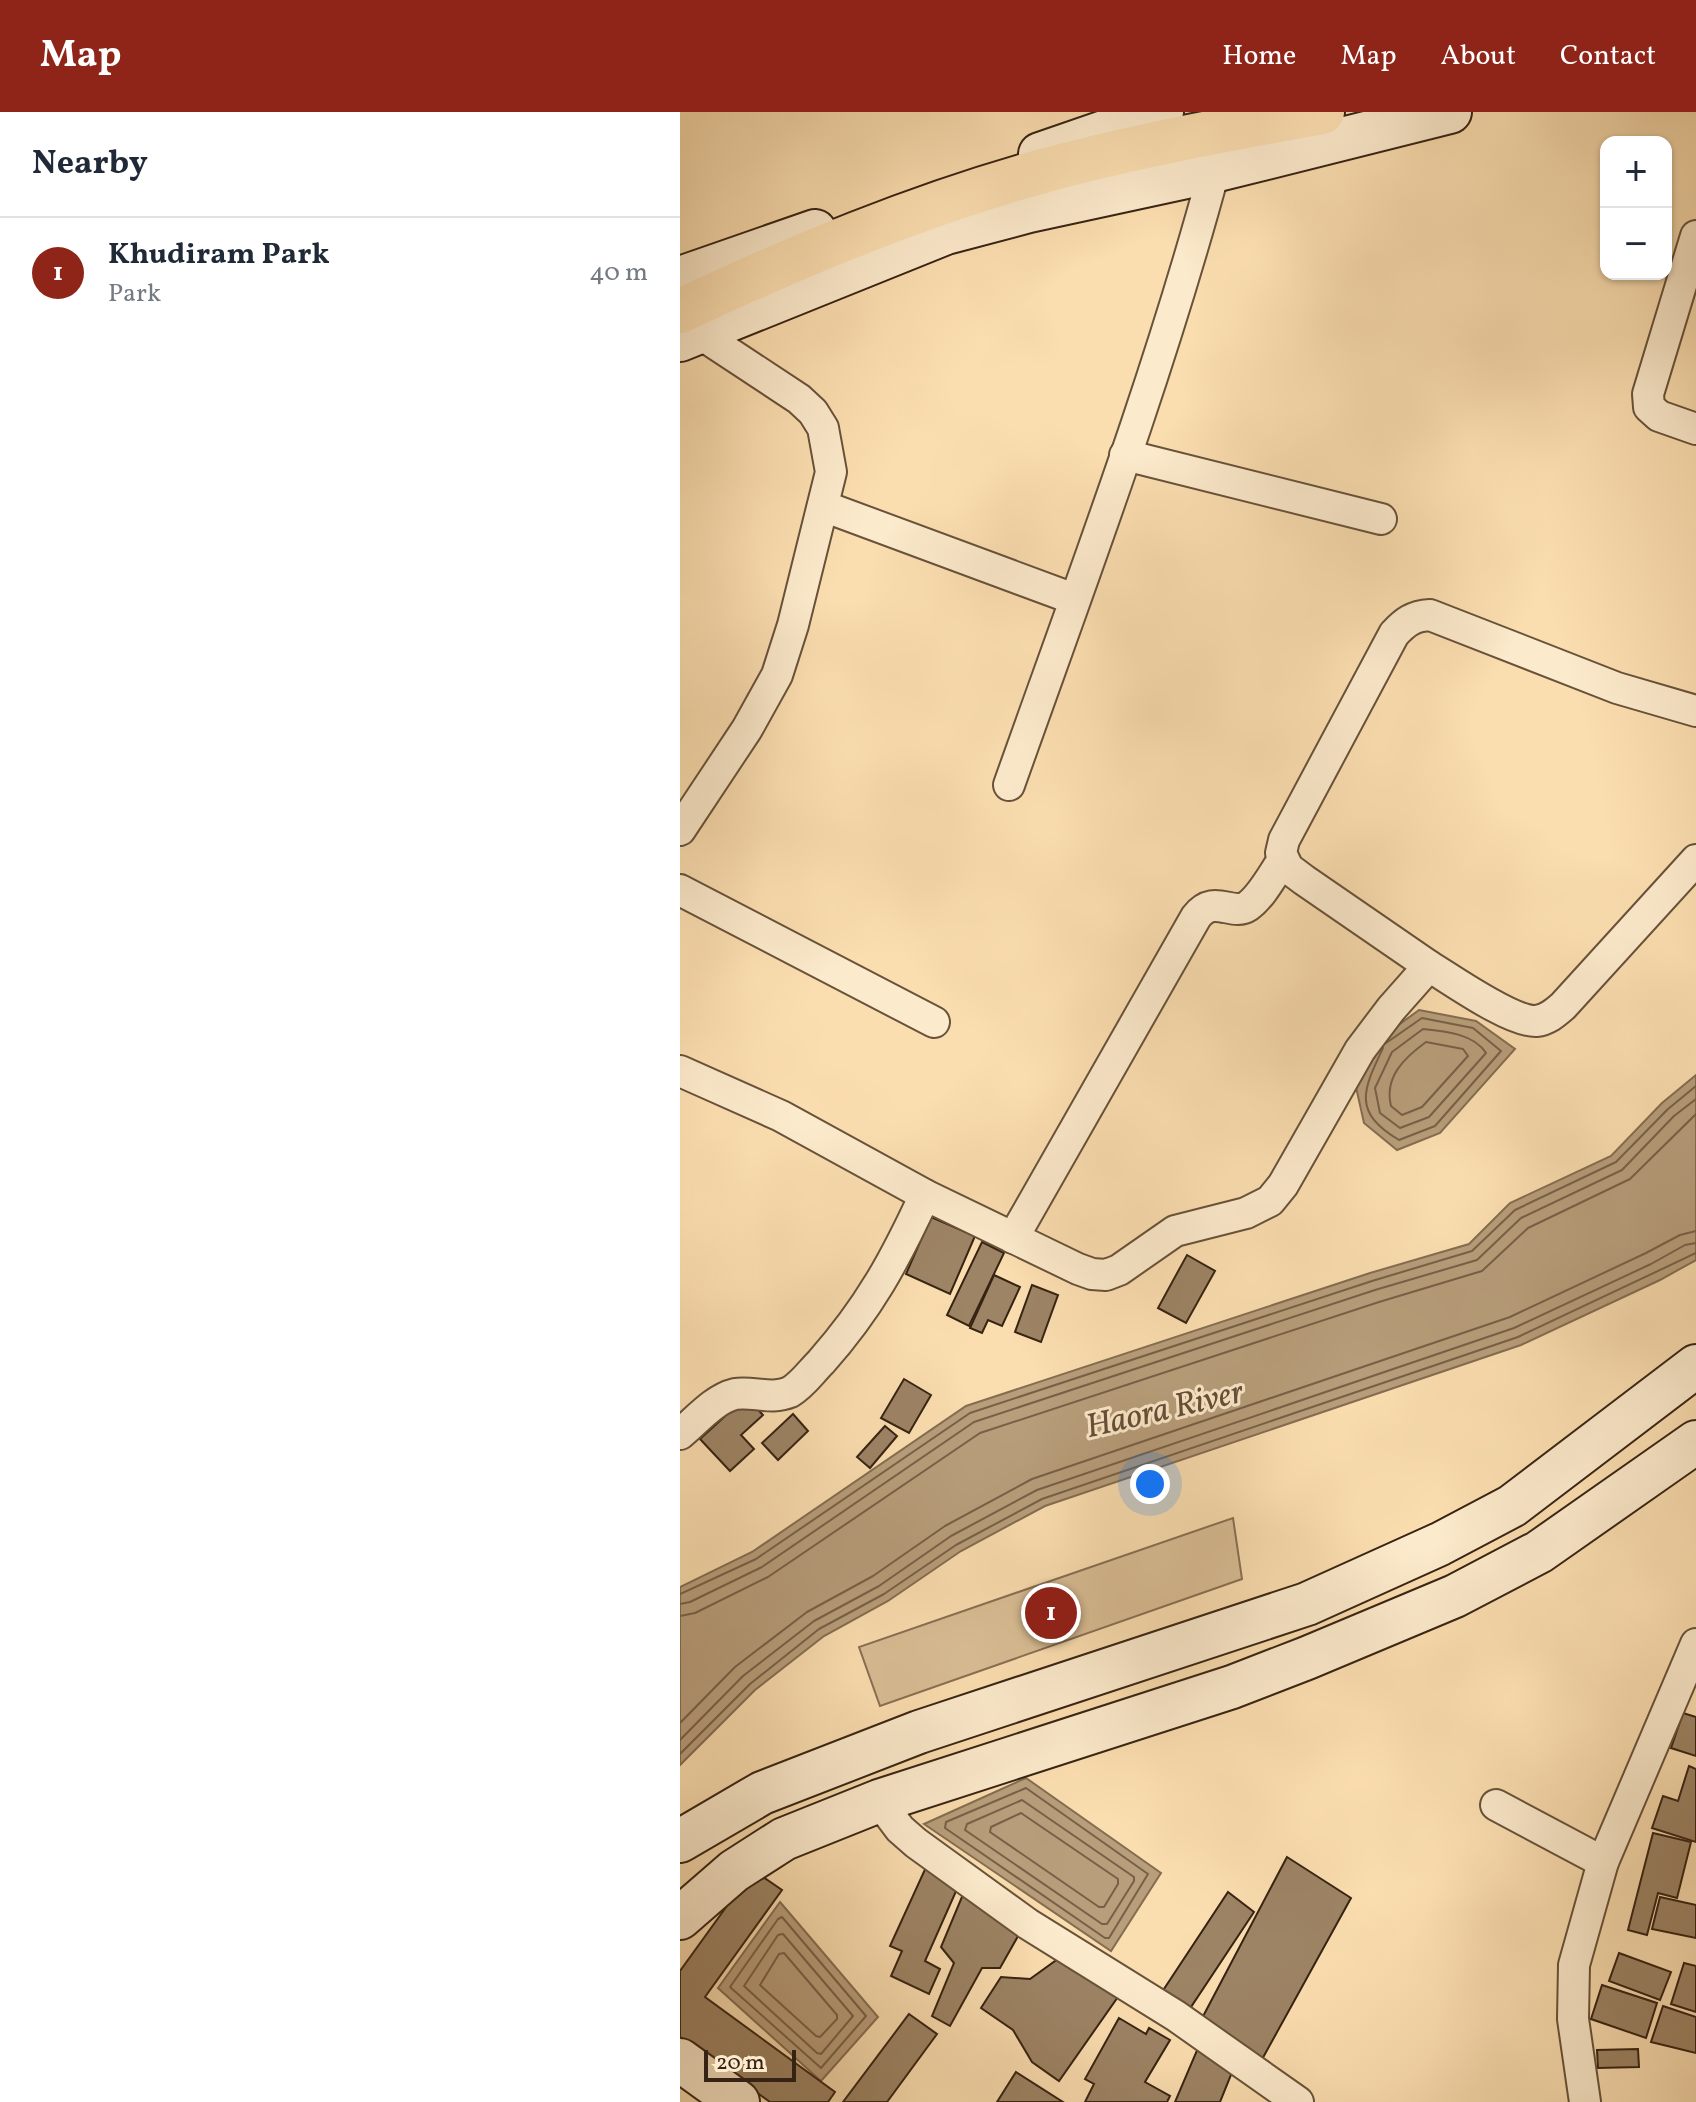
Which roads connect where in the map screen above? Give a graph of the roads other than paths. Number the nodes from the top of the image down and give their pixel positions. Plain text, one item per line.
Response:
1 (1162, 112) edge
2 (1322, 112) edge
3 (1450, 112) edge
4 (1214, 171) junction
5 (1696, 236) edge
6 (680, 278) edge
7 (686, 328) edge
8 (1696, 429) edge
9 (1125, 455) junction
10 (823, 506) junction
11 (1381, 519) dead end
12 (1074, 599) junction
13 (1696, 711) edge
14 (1009, 785) dead end
15 (680, 830) edge
16 (1283, 860) junction
17 (1696, 860) edge
18 (680, 890) edge
19 (1429, 966) junction
20 (934, 1022) dead end
21 (680, 1071) edge
22 (925, 1195) junction
23 (1013, 1238) junction
24 (1696, 1366) edge
25 (680, 1434) edge
26 (1696, 1442) edge
27 (1696, 1644) edge
28 (879, 1801) junction
29 (1496, 1805) dead end
30 (680, 1841) edge
31 (1603, 1862) junction
32 (680, 1918) edge
33 (680, 2060) edge
34 (738, 2102) edge
35 (1298, 2102) edge
36 (1585, 2102) edge

1 - 6 street
2 - 7 main road
3 - 4 street
4 - 7 street
4 - 9 street
5 - 8 street
7 - 10 street
9 - 11 street
9 - 12 street
10 - 12 street
10 - 15 street
12 - 14 street
13 - 16 street
16 - 19 street
16 - 23 street
17 - 19 street
18 - 20 street
19 - 23 street
21 - 22 street
22 - 23 street
22 - 25 street
24 - 30 street
26 - 28 street
27 - 31 street
28 - 32 street
28 - 35 street
29 - 31 street
31 - 36 street
33 - 34 street

